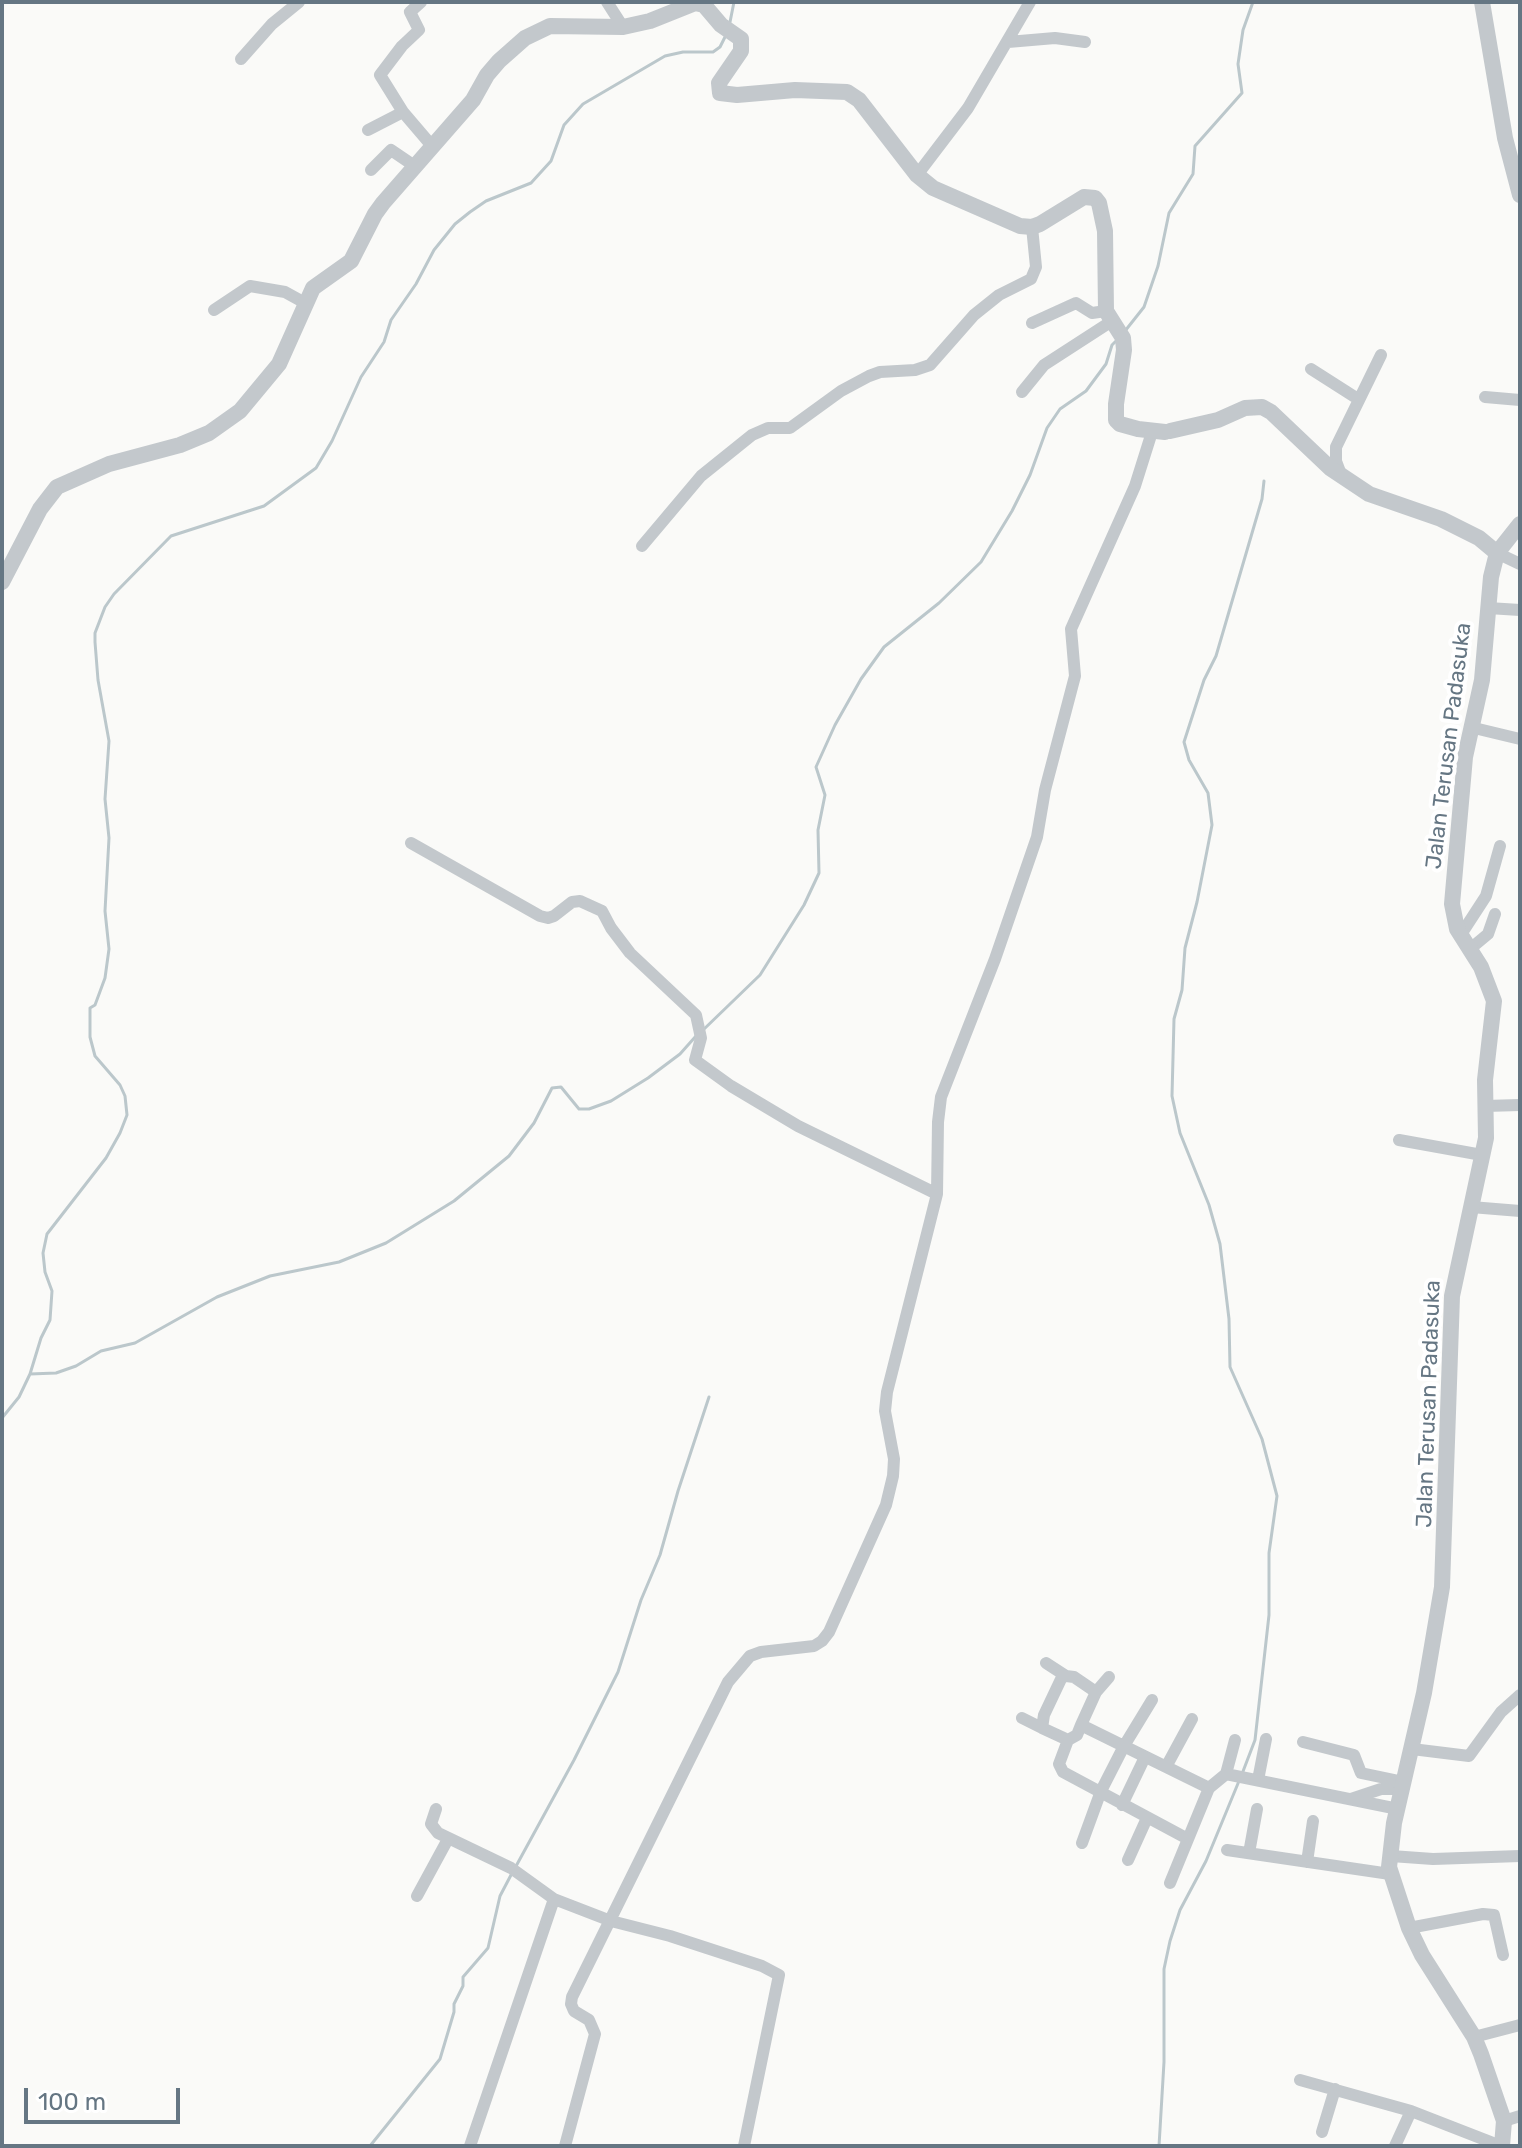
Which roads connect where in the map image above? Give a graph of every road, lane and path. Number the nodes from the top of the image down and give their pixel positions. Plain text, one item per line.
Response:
1 (299, 2) edge
2 (421, 2) edge
3 (607, 2) edge
4 (1030, 2) edge
5 (1482, 2) edge
6 (623, 27) junction
7 (1008, 42) junction
8 (1085, 42) dead end
9 (241, 59) dead end
10 (403, 112) junction
11 (368, 130) dead end
12 (432, 146) junction
13 (416, 167) junction
14 (371, 170) dead end
15 (1516, 170) edge
16 (917, 175) junction
17 (1520, 195) edge
18 (1032, 227) junction
19 (305, 303) junction
20 (214, 310) dead end
21 (1109, 316) junction
22 (1032, 323) dead end
23 (1381, 355) dead end
24 (1311, 369) dead end
25 (1022, 392) dead end
26 (1485, 397) dead end
27 (1358, 399) junction
28 (1520, 400) edge
29 (1162, 431) junction
30 (1342, 477) junction
31 (1520, 524) edge
32 (642, 546) dead end
33 (1497, 553) junction
34 (1520, 564) edge
35 (2, 582) edge
36 (1488, 608) junction
37 (1520, 610) edge
38 (1470, 727) junction
39 (1520, 739) edge
40 (411, 843) dead end
41 (1500, 846) dead end
42 (1495, 914) dead end
43 (1465, 942) junction
44 (1520, 1105) edge
45 (1485, 1106) junction
46 (1399, 1140) dead end
47 (1482, 1155) junction
48 (937, 1194) junction
49 (1471, 1207) junction
50 (1520, 1211) edge
51 (1046, 1663) dead end
52 (1066, 1676) junction
53 (1109, 1677) dead end
54 (1096, 1692) junction
55 (1520, 1695) edge
56 (1152, 1700) dead end
57 (1022, 1718) dead end
58 (1192, 1719) dead end
59 (1081, 1725) junction
60 (1042, 1728) junction
61 (1266, 1739) dead end
62 (1068, 1740) junction
63 (1235, 1740) dead end
64 (1303, 1742) dead end
65 (1124, 1746) junction
66 (1412, 1749) junction
67 (1145, 1757) junction
68 (1166, 1767) junction
69 (1226, 1774) junction
70 (1258, 1780) junction
71 (1403, 1785) junction
72 (1209, 1788) junction
73 (1101, 1791) junction
74 (1348, 1800) junction
75 (1122, 1805) junction
76 (436, 1809) dead end
77 (1257, 1809) dead end
78 (1398, 1809) junction
79 (1147, 1818) junction
80 (1313, 1821) dead end
81 (448, 1839) junction
82 (1188, 1839) junction
83 (1082, 1843) dead end
84 (1227, 1850) dead end
85 (1249, 1853) junction
86 (1391, 1856) junction
87 (1520, 1856) edge
88 (1128, 1860) dead end
89 (1307, 1862) junction
90 (1390, 1874) junction
91 (1170, 1883) dead end
92 (417, 1896) dead end
93 (554, 1899) junction
94 (611, 1921) junction
95 (1409, 1928) junction
96 (1503, 1955) dead end
97 (1520, 2025) edge
98 (1474, 2037) junction
99 (1300, 2080) dead end
100 (1335, 2089) junction
101 (1411, 2111) junction
102 (1512, 2118) edge
103 (1322, 2132) dead end
104 (470, 2146) edge
105 (565, 2146) edge
106 (744, 2146) edge
107 (1395, 2146) edge
108 (1501, 2146) edge

1 - 9 street
2 - 10 street
3 - 6 street
4 - 7 street
5 - 15 street
6 - 12 street
6 - 16 street
7 - 8 street
7 - 16 street
10 - 11 street
10 - 12 street
12 - 13 street
13 - 14 street
13 - 19 street
15 - 17 street
16 - 18 street
18 - 21 street
18 - 32 street
19 - 20 street
19 - 35 street
21 - 22 street
21 - 25 street
21 - 29 street
23 - 27 street
24 - 27 street
26 - 28 street
27 - 30 street
29 - 30 street
29 - 48 street
30 - 33 street
31 - 33 street
33 - 34 street
33 - 36 street, Jalan Terusan Padasuka
36 - 37 street
36 - 38 street, Jalan Terusan Padasuka
38 - 39 street
38 - 43 street, Jalan Terusan Padasuka
40 - 48 street
41 - 43 street
42 - 43 street
43 - 45 street, Jalan Terusan Padasuka
44 - 45 street
45 - 47 street, Jalan Terusan Padasuka
46 - 47 street
47 - 49 street, Jalan Terusan Padasuka
48 - 94 street
49 - 50 street
49 - 66 street, Jalan Terusan Padasuka
51 - 52 street
52 - 54 street
52 - 60 street
53 - 54 street
54 - 59 street
55 - 66 street
56 - 65 street
57 - 60 street
58 - 68 street
59 - 62 street
59 - 65 street
60 - 62 street
61 - 70 street
62 - 73 street
63 - 69 street
64 - 71 street
65 - 67 street
65 - 73 street
66 - 71 street, Jalan Terusan Padasuka
67 - 68 street
67 - 75 street
68 - 72 street
69 - 70 street
69 - 72 street
70 - 74 street
71 - 74 street
71 - 78 street, Jalan Terusan Padasuka
72 - 82 street
73 - 75 street
73 - 83 street
74 - 78 street
75 - 79 street
76 - 81 street
77 - 85 street
78 - 86 street, Jalan Terusan Padasuka
79 - 82 street
79 - 88 street
80 - 89 street
81 - 92 street
81 - 93 street
82 - 91 street
84 - 85 street
85 - 89 street
86 - 87 street
86 - 90 street, Jalan Terusan Padasuka
89 - 90 street
90 - 95 street, Jalan Terusan Padasuka
93 - 94 street
93 - 104 street
94 - 105 street
94 - 106 street
95 - 96 street
95 - 98 street, Jalan Terusan Padasuka
97 - 98 street
98 - 102 street, Jalan Terusan Padasuka
99 - 100 street
100 - 101 street
100 - 103 street
101 - 107 street
101 - 108 street
102 - 108 street, Jalan Terusan Padasuka

